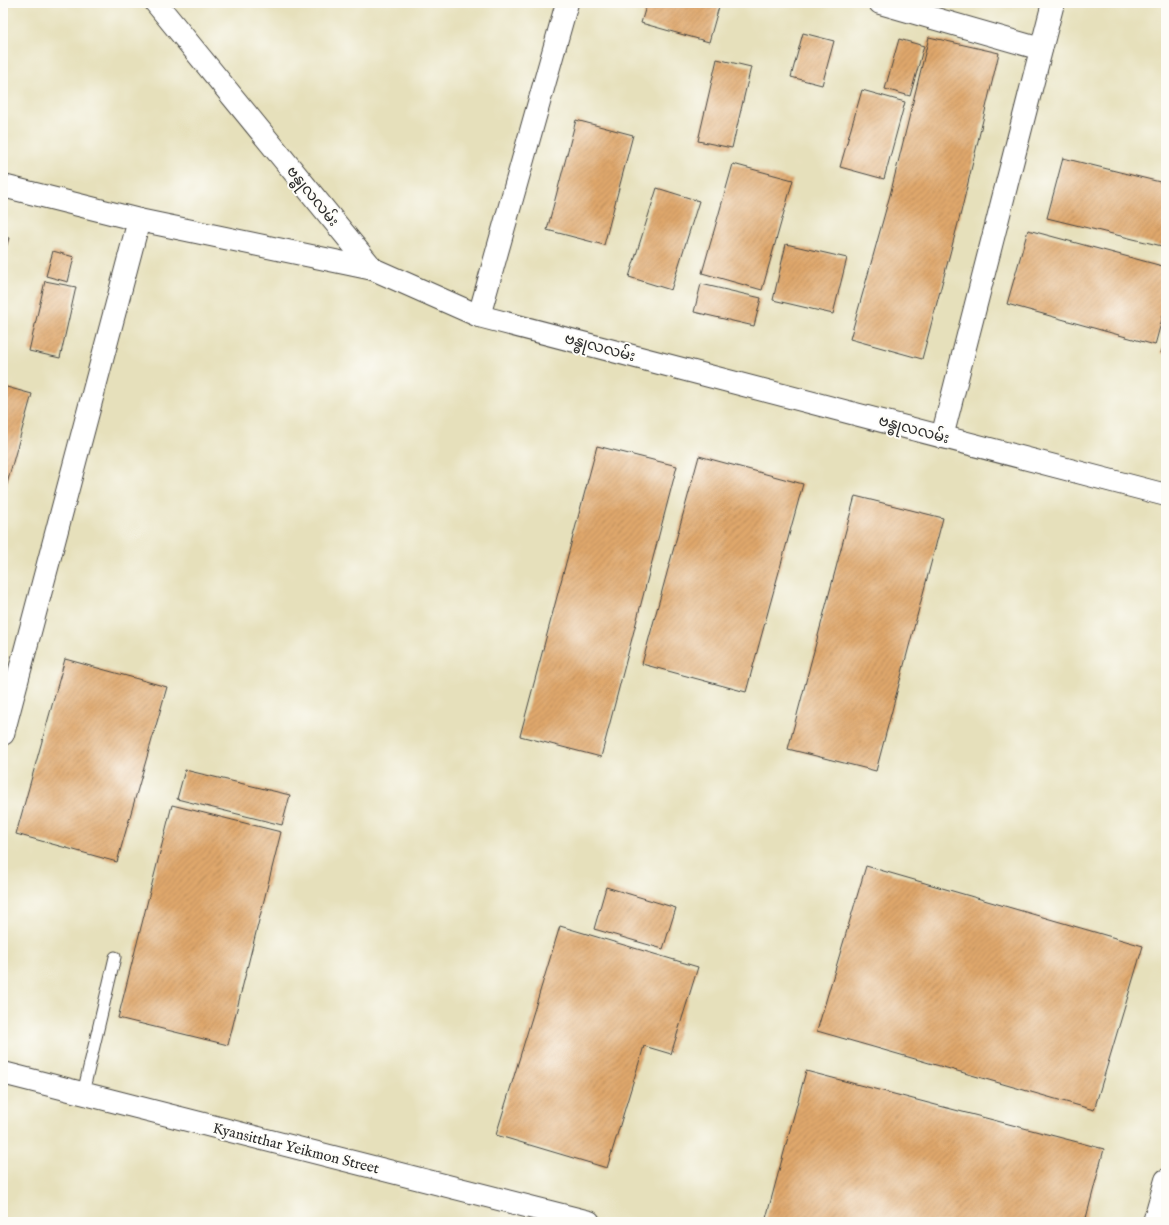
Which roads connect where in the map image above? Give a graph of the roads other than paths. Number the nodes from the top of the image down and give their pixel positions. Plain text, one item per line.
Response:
1 (567, 3) edge
2 (880, 3) edge
3 (1053, 3) edge
4 (161, 6) edge
5 (1041, 49) junction
6 (3, 186) edge
7 (139, 220) junction
8 (374, 269) junction
9 (479, 316) junction
10 (942, 437) junction
11 (1166, 495) edge
12 (3, 734) edge
13 (115, 957) dead end
14 (3, 1073) edge
15 (83, 1093) junction
16 (1166, 1180) edge
17 (1159, 1220) edge
18 (589, 1222) edge

1 - 9 street
2 - 5 street
3 - 5 street
4 - 8 street, ဗန္ဓုလလမ်း
5 - 10 street
6 - 7 street
7 - 8 street
7 - 12 street
8 - 9 street, ဗန္ဓုလလမ်း
9 - 10 street, ဗန္ဓုလလမ်း
10 - 11 street, ဗန္ဓုလလမ်း
13 - 15 lane
14 - 15 street, Kyansitthar Yeikmon Street
15 - 18 street, Kyansitthar Yeikmon Street
16 - 17 street

